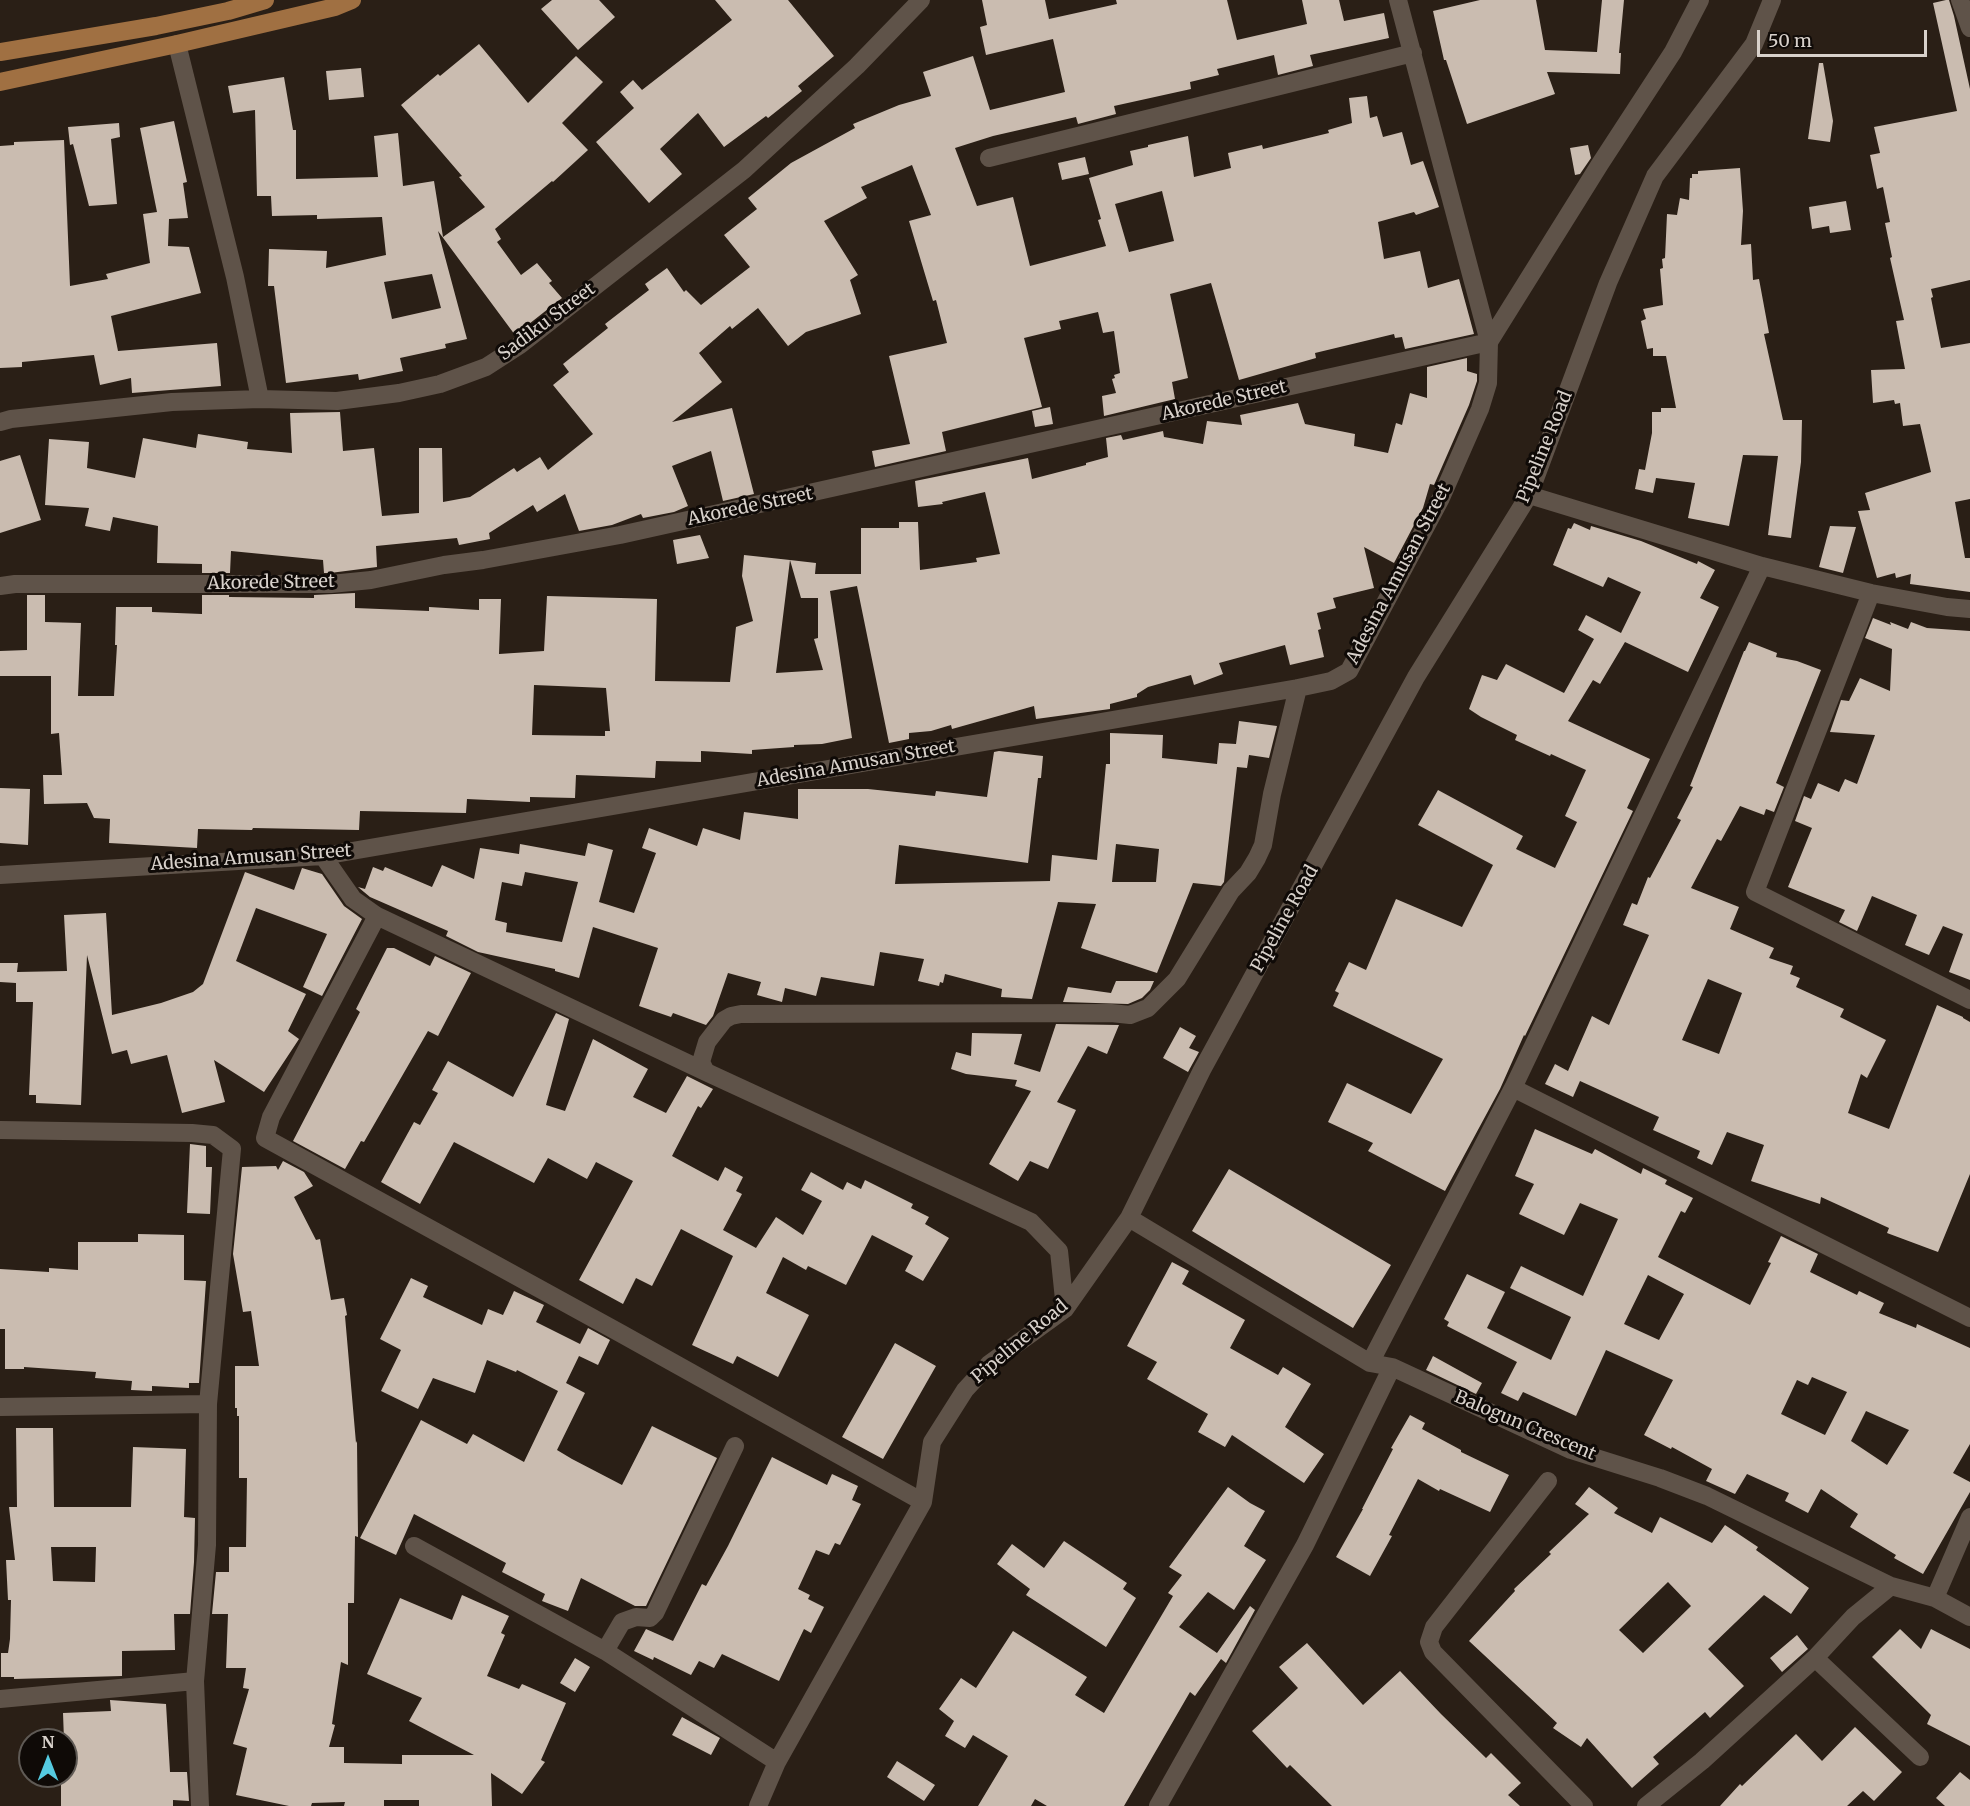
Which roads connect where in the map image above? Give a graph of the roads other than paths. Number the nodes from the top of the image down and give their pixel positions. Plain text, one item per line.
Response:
1 (266, 0) edge
2 (921, 0) edge
3 (1398, 0) edge
4 (1700, 0) edge
5 (1772, 0) edge
6 (1960, 0) edge
7 (340, 2) edge
8 (227, 5) edge
9 (1970, 28) edge
10 (177, 44) junction
11 (0, 52) edge
12 (1413, 52) junction
13 (0, 81) edge
14 (989, 158) dead end
15 (1489, 342) junction
16 (260, 399) junction
17 (0, 422) edge
18 (1530, 495) junction
19 (1762, 566) junction
20 (0, 586) edge
21 (1871, 593) junction
22 (1970, 609) edge
23 (1298, 688) junction
24 (324, 856) junction
25 (0, 875) edge
26 (377, 916) junction
27 (1970, 1000) edge
28 (706, 1072) junction
29 (1513, 1088) junction
30 (0, 1130) edge
31 (1129, 1218) junction
32 (1065, 1309) junction
33 (1970, 1318) edge
34 (1370, 1363) junction
35 (1392, 1367) junction
36 (208, 1404) junction
37 (0, 1407) edge
38 (735, 1446) dead end
39 (1548, 1481) dead end
40 (922, 1502) junction
41 (1970, 1517) edge
42 (414, 1546) dead end
43 (1891, 1586) junction
44 (1935, 1598) junction
45 (1970, 1617) edge
46 (605, 1651) junction
47 (1815, 1658) junction
48 (195, 1681) junction
49 (0, 1699) edge
50 (1920, 1756) dead end
51 (777, 1762) junction
52 (1164, 1804) edge
53 (200, 1806) edge
54 (758, 1806) edge
55 (1584, 1806) edge
56 (1646, 1806) edge

1 - 8 main road
2 - 16 street, Sadiku Street
3 - 12 street
4 - 15 street
5 - 18 street, Pipeline Road
6 - 9 street
7 - 10 main road
8 - 11 main road
10 - 13 main road
10 - 16 street
12 - 14 street
12 - 15 street
15 - 20 street, Akorede Street
15 - 23 street, Adesina Amusan Street
16 - 17 street, Sadiku Street
18 - 19 street
18 - 31 street, Pipeline Road
19 - 21 street
19 - 29 street
21 - 22 street
21 - 27 street
23 - 24 street, Adesina Amusan Street
23 - 28 street
24 - 25 street, Adesina Amusan Street
24 - 26 street
26 - 28 street
26 - 40 street
28 - 32 street
29 - 33 street
29 - 34 street
30 - 36 street
31 - 32 street, Pipeline Road
31 - 34 street, Balogun Crescent
32 - 40 street, Pipeline Road
34 - 35 street, Balogun Crescent
35 - 43 street, Balogun Crescent
35 - 52 street
36 - 37 street
36 - 48 street
38 - 46 street
39 - 55 street
40 - 51 street, Pipeline Road
41 - 44 street
42 - 46 street
43 - 44 street, Balogun Crescent
43 - 47 street
44 - 45 street, Balogun Crescent
46 - 51 street
47 - 50 street
47 - 56 street
48 - 49 street
48 - 53 street
51 - 54 street, Pipeline Road

